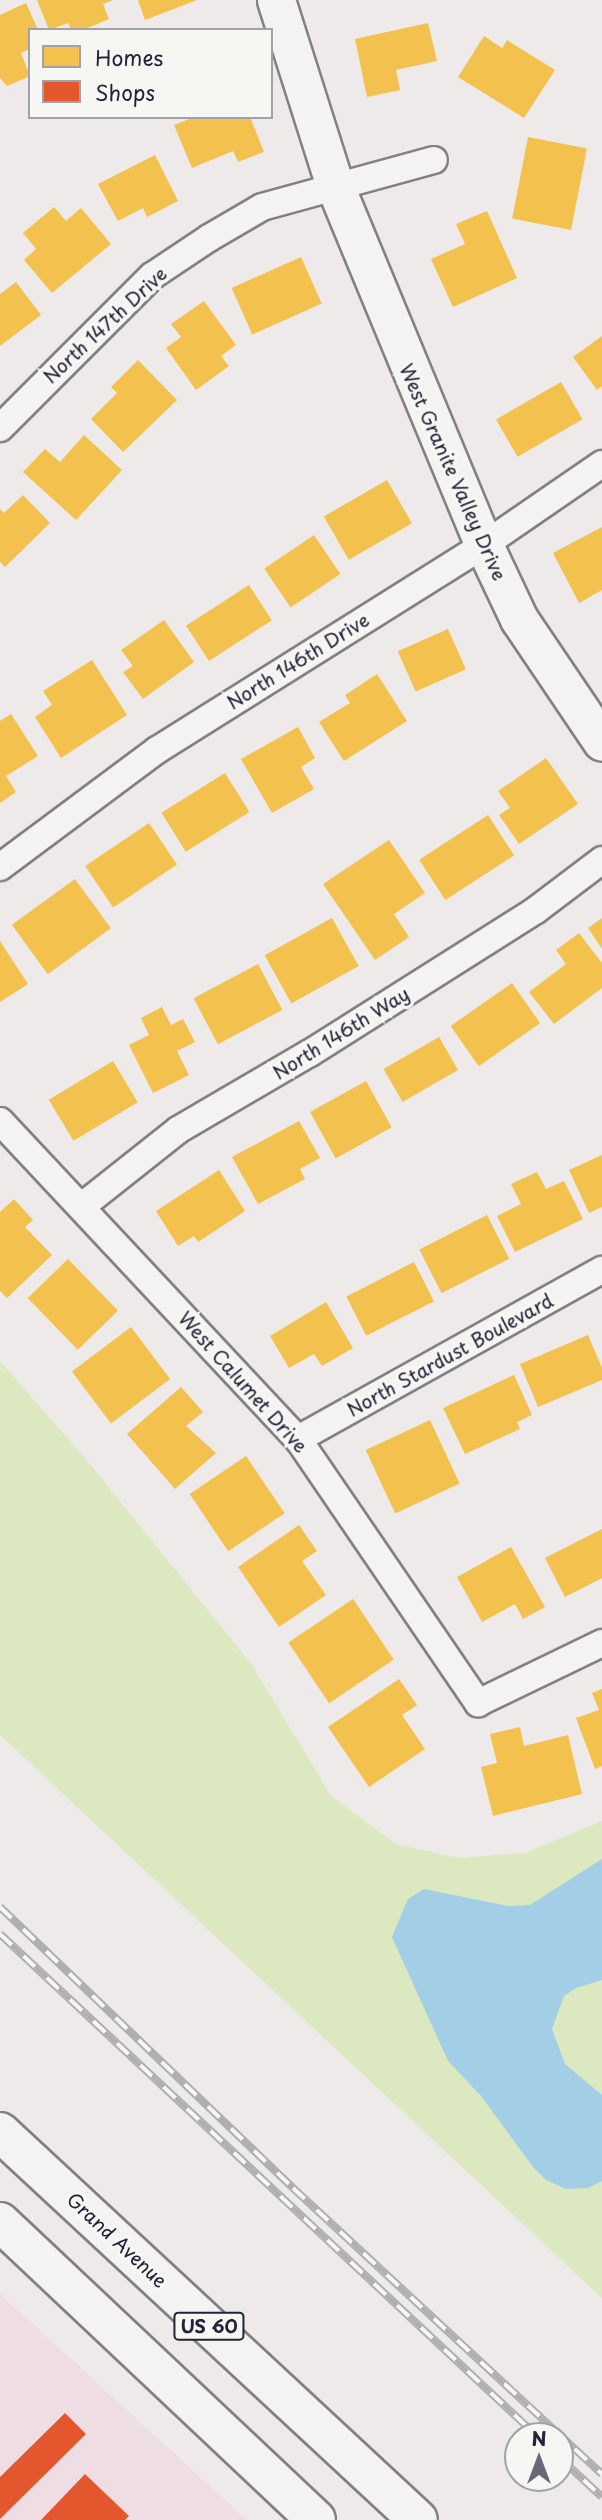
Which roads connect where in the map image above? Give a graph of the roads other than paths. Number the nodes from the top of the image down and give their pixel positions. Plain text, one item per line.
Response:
1 (276, 0) edge
2 (434, 160) dead end
3 (335, 186) junction
4 (0, 428) edge
5 (602, 464) edge
6 (484, 545) junction
7 (602, 742) edge
8 (602, 860) edge
9 (0, 867) edge
10 (0, 1121) edge
11 (81, 1207) junction
12 (602, 1270) edge
13 (298, 1439) junction
14 (602, 1643) edge
15 (0, 2132) edge
16 (0, 2222) edge
17 (316, 2520) edge
18 (418, 2520) edge

1 - 3 street, West Granite Valley Drive
2 - 3 street
3 - 4 street, North 147th Drive
3 - 6 street, West Granite Valley Drive
5 - 6 street, North 146th Drive
6 - 7 street, West Granite Valley Drive
6 - 9 street, North 146th Drive
8 - 11 street, North 146th Way
10 - 11 street, West Calumet Drive
11 - 13 street, West Calumet Drive
12 - 13 street, North Stardust Boulevard
13 - 14 street, West Calumet Drive
15 - 18 highway, Grand Avenue / US 60
16 - 17 highway

